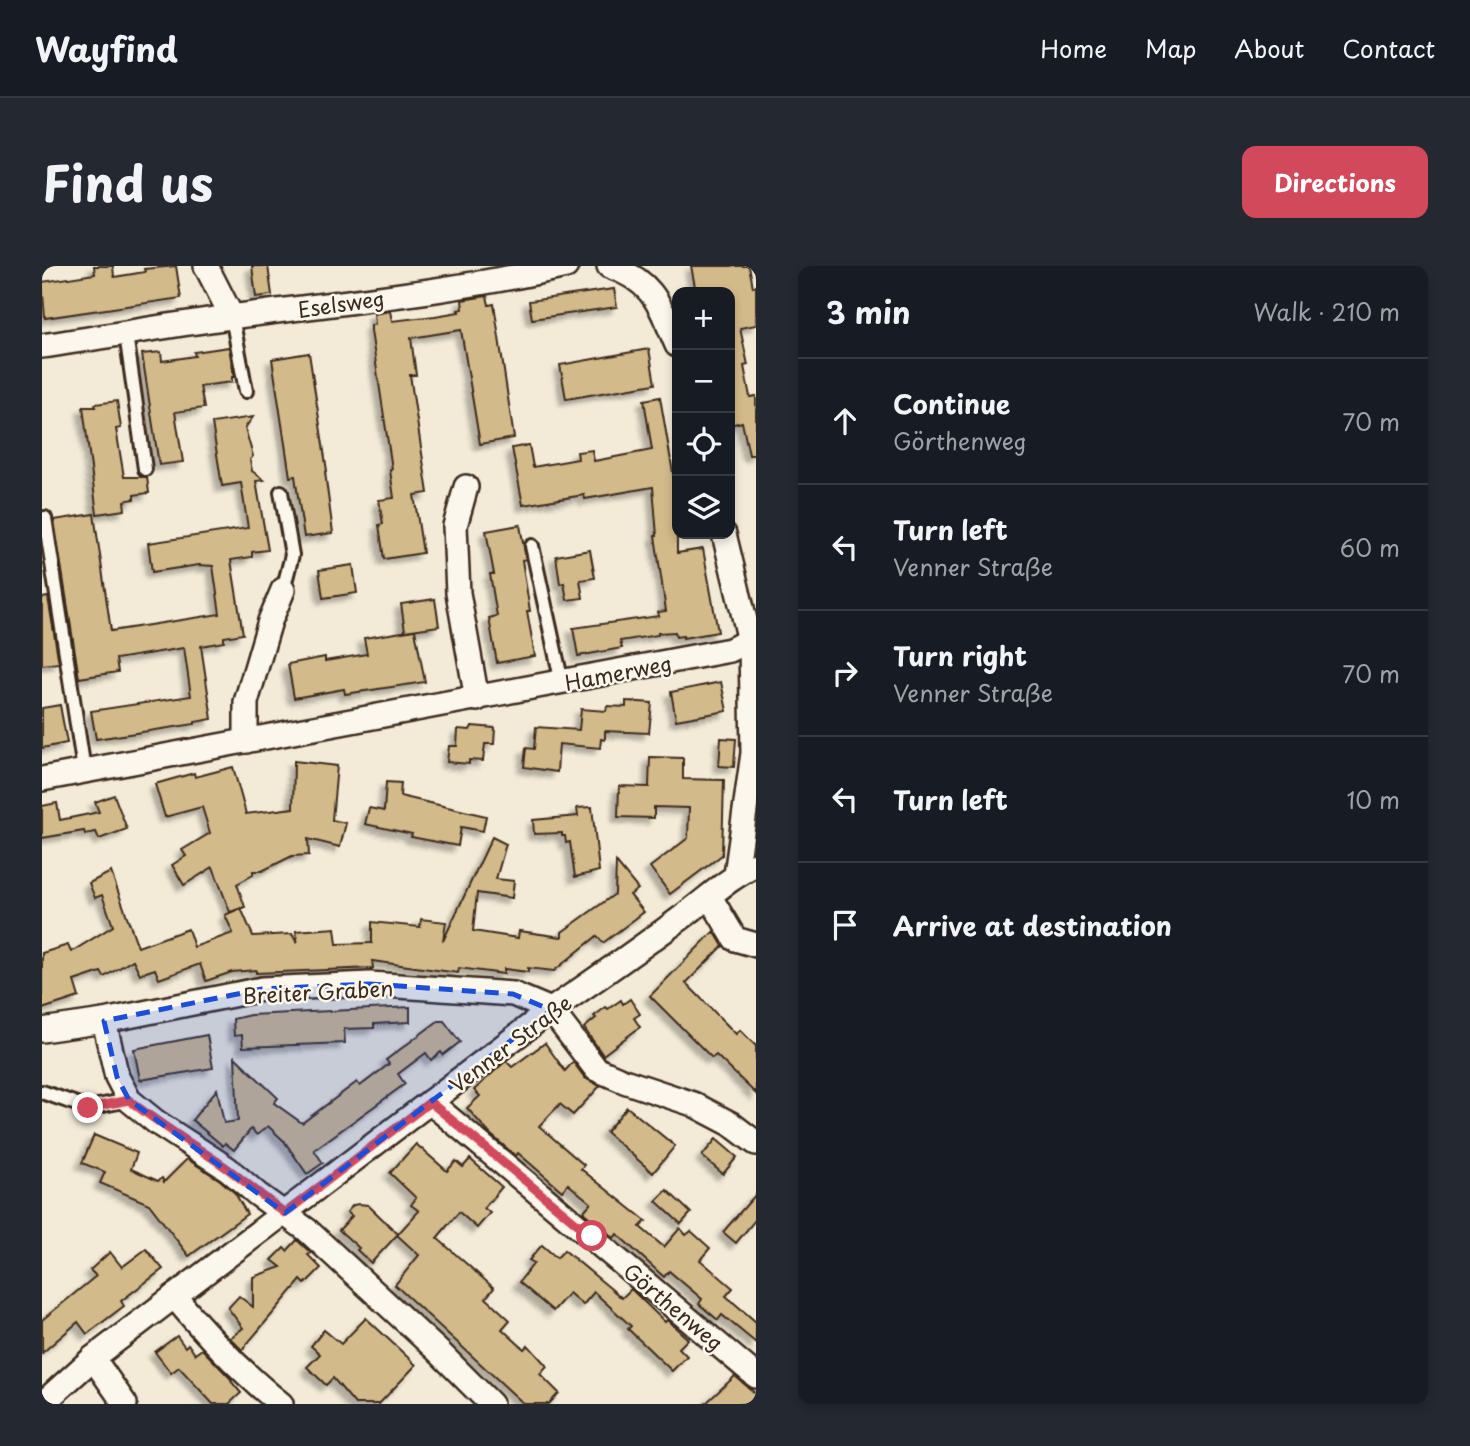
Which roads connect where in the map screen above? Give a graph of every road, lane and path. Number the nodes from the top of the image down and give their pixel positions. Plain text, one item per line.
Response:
1 (206, 266) edge
2 (566, 266) edge
3 (621, 268) edge
4 (532, 270) edge
5 (232, 317) junction
6 (126, 334) junction
7 (672, 334) edge
8 (42, 346) edge
9 (246, 391) dead end
10 (145, 469) dead end
11 (466, 487) dead end
12 (281, 492) dead end
13 (45, 518) dead end
14 (724, 539) edge
15 (532, 546) dead end
16 (283, 590) joint
17 (752, 640) edge
18 (562, 683) junction
19 (477, 699) junction
20 (246, 741) junction
21 (84, 770) junction
22 (42, 779) edge
23 (746, 870) edge
24 (710, 897) junction
25 (756, 944) edge
26 (551, 1010) junction
27 (104, 1021) junction
28 (42, 1030) edge
29 (42, 1092) edge
30 (129, 1100) junction
31 (430, 1102) junction
32 (756, 1143) edge
33 (285, 1213) junction
34 (174, 1296) junction
35 (93, 1358) junction
36 (756, 1376) edge
37 (42, 1404) edge
38 (125, 1404) edge
39 (281, 1404) edge
40 (491, 1404) edge

1 - 5 street
2 - 4 street, Eselsweg
3 - 7 street
4 - 5 street, Eselsweg
5 - 6 street, Eselsweg
5 - 9 lane
6 - 8 street, Eselsweg
6 - 10 lane
11 - 19 street
12 - 16 lane
13 - 21 lane
14 - 17 street
15 - 18 lane
16 - 20 street
17 - 18 street, Hamerweg
17 - 23 street, Venner Straße
18 - 19 street, Hamerweg
19 - 20 street, Hamerweg
20 - 21 street, Hamerweg
21 - 22 street, Hamerweg
23 - 24 street, Venner Straße
24 - 25 street
24 - 26 street, Venner Straße
26 - 27 street, Breiter Graben
26 - 31 street, Venner Straße
26 - 32 street
27 - 28 street, Breiter Graben
27 - 30 street
29 - 30 lane
30 - 33 street
31 - 33 street, Venner Straße
31 - 36 street, Görthenweg
33 - 34 street, Venner Straße
33 - 40 street
34 - 35 street, Venner Straße
34 - 39 street
35 - 37 street, Venner Straße
35 - 38 street

